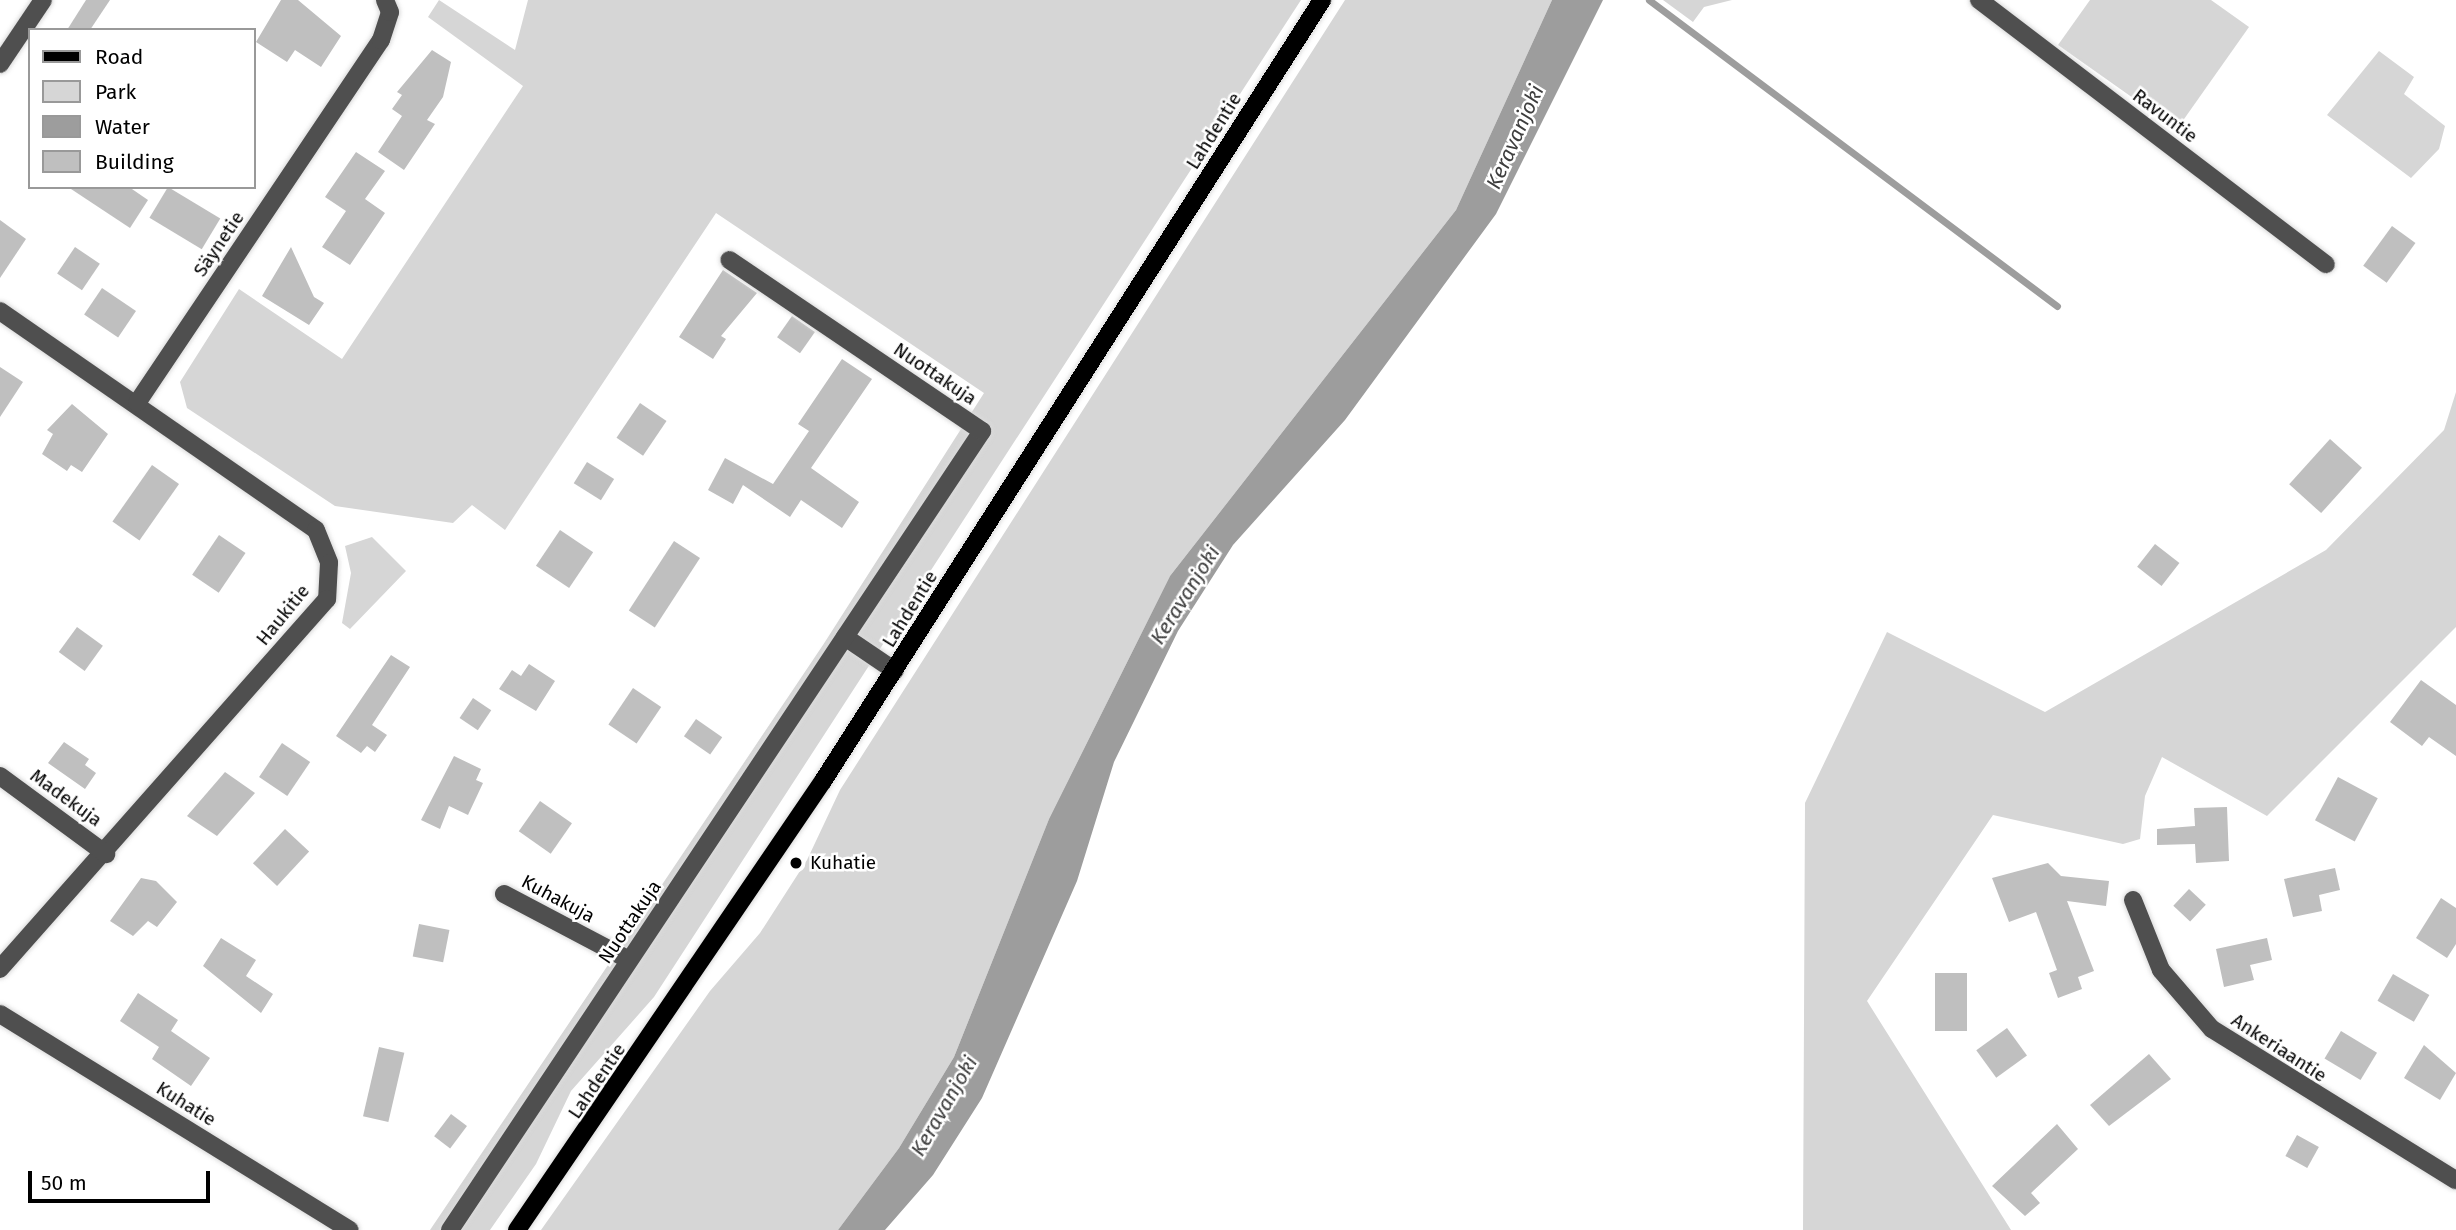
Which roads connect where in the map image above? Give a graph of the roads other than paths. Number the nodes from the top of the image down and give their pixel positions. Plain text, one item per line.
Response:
1 (43, 0) edge
2 (385, 0) edge
3 (1322, 0) edge
4 (1979, 0) edge
5 (0, 64) edge
6 (729, 260) dead end
7 (2326, 264) dead end
8 (0, 311) edge
9 (137, 403) junction
10 (845, 637) junction
11 (895, 670) junction
12 (0, 776) edge
13 (106, 854) junction
14 (504, 894) dead end
15 (2133, 900) dead end
16 (629, 960) junction
17 (0, 969) edge
18 (0, 1014) edge
19 (2456, 1180) edge
20 (349, 1230) edge
21 (450, 1230) edge
22 (517, 1230) edge

1 - 5 street
2 - 9 street, Säynetie
3 - 11 main road, Lahdentie
4 - 7 street, Ravuntie
6 - 10 street, Nuottakuja
8 - 9 street, Haukitie
9 - 13 street, Haukitie
10 - 11 street
10 - 16 street, Nuottakuja
11 - 22 main road, Lahdentie
12 - 13 street, Madekuja
13 - 17 street, Haukitie
14 - 16 street, Kuhakuja
15 - 19 street, Ankeriaantie
16 - 21 street, Nuottakuja
18 - 20 street, Kuhatie

